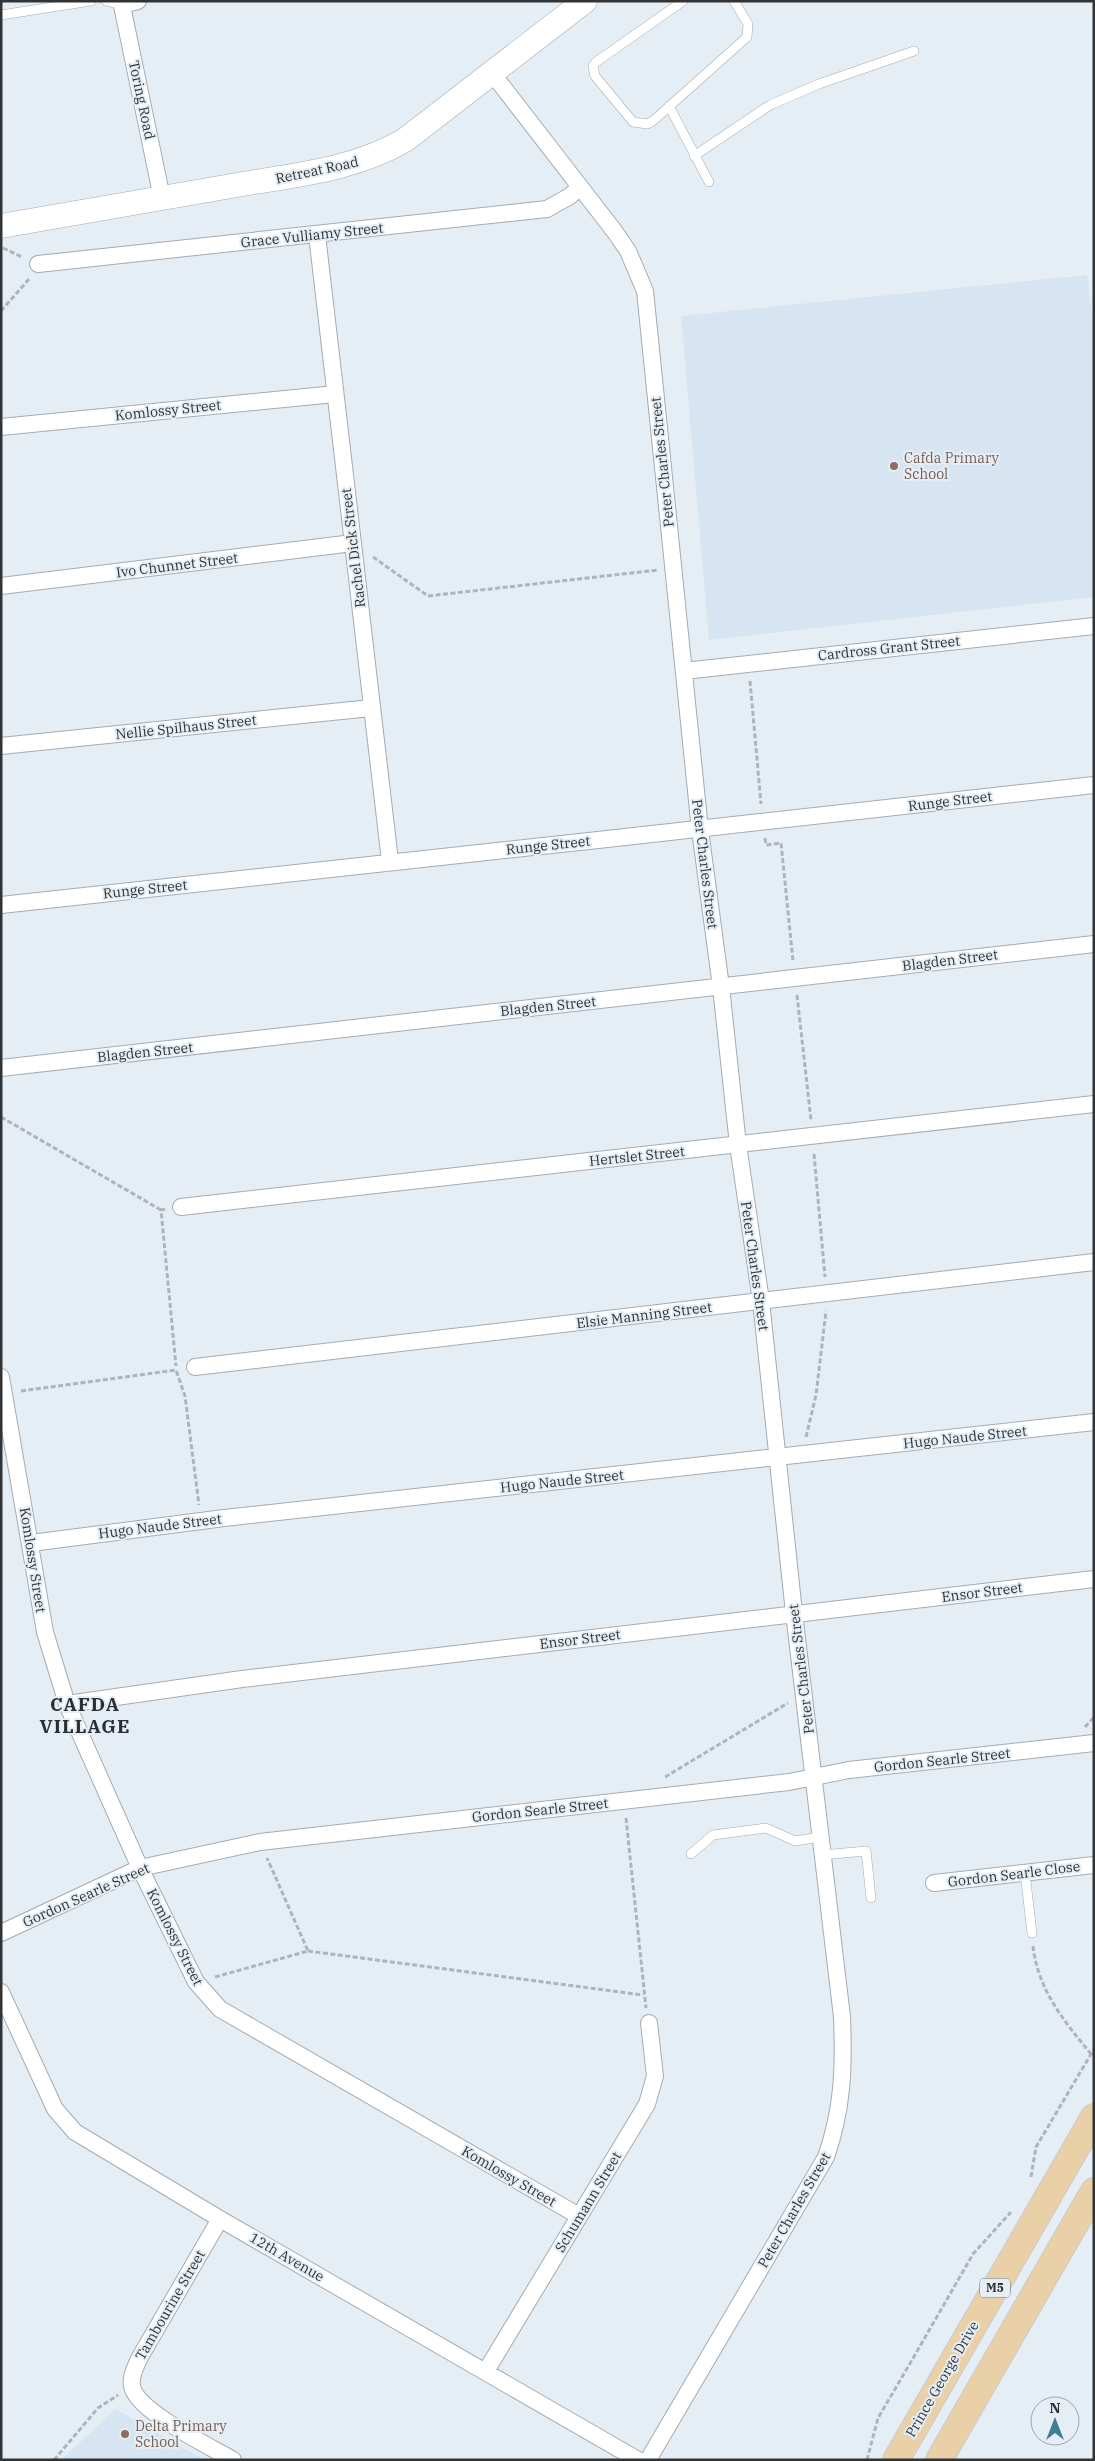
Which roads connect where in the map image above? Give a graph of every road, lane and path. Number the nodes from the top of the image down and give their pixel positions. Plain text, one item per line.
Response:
1 (91, 1) edge
2 (585, 1) edge
3 (683, 1) edge
4 (734, 1) edge
5 (121, 2) edge
6 (35, 5) edge
7 (1, 15) edge
8 (914, 51) dead end
9 (492, 73) junction
10 (669, 106) junction
11 (694, 156) junction
12 (709, 182) dead end
13 (579, 188) junction
14 (162, 198) junction
15 (1, 226) edge
16 (317, 235) junction
17 (1, 247) edge
18 (38, 264) junction
19 (1, 311) edge
20 (335, 394) junction
21 (1, 427) edge
22 (353, 543) junction
23 (673, 569) junction
24 (1, 586) edge
25 (1094, 626) edge
26 (776, 660) junction
27 (684, 670) junction
28 (371, 708) junction
29 (1, 746) edge
30 (1094, 785) edge
31 (762, 823) junction
32 (700, 830) junction
33 (390, 861) junction
34 (1, 905) edge
35 (1094, 944) edge
36 (795, 978) junction
37 (721, 987) junction
38 (1, 1068) edge
39 (1094, 1104) edge
40 (1, 1117) edge
41 (813, 1136) junction
42 (738, 1145) junction
43 (181, 1207) joint
44 (161, 1210) junction
45 (1094, 1262) edge
46 (826, 1293) junction
47 (761, 1301) junction
48 (195, 1367) joint
49 (176, 1370) junction
50 (1, 1377) edge
51 (4, 1394) junction
52 (1094, 1422) edge
53 (801, 1455) junction
54 (777, 1458) junction
55 (201, 1521) junction
56 (31, 1543) junction
57 (1094, 1579) edge
58 (794, 1613) junction
59 (804, 1694) junction
60 (67, 1704) junction
61 (1094, 1743) edge
62 (813, 1777) junction
63 (658, 1781) dead end
64 (624, 1801) junction
65 (820, 1838) junction
66 (260, 1842) junction
67 (691, 1854) dead end
68 (822, 1855) junction
69 (1094, 1865) edge
70 (140, 1868) junction
71 (1025, 1873) junction
72 (934, 1884) dead end
73 (871, 1898) dead end
74 (1, 1933) edge
75 (1032, 1933) joint
76 (308, 1951) junction
77 (196, 1982) junction
78 (1, 1992) edge
79 (643, 1995) junction
80 (649, 2023) joint
81 (1094, 2049) edge
82 (1091, 2054) junction
83 (1094, 2117) edge
84 (1028, 2182) dead end
85 (1094, 2191) edge
86 (1015, 2204) dead end
87 (579, 2216) junction
88 (220, 2219) junction
89 (486, 2371) junction
90 (132, 2387) junction
91 (54, 2460) edge
92 (233, 2460) edge
93 (638, 2460) edge
94 (648, 2460) edge
95 (868, 2460) edge
96 (896, 2460) edge
97 (939, 2460) edge

1 - 6 lane
2 - 9 main road, Retreat Road
3 - 10 lane
4 - 10 lane
5 - 14 street, Toring Road
6 - 7 lane
8 - 11 lane
9 - 13 street, Peter Charles Street
9 - 14 main road, Retreat Road
10 - 11 lane
11 - 12 lane
13 - 16 street, Grace Vulliamy Street
13 - 23 street, Peter Charles Street
14 - 15 main road, Retreat Road
16 - 18 street, Grace Vulliamy Street
16 - 20 street, Rachel Dick Street
17 - 18 path
18 - 19 path
20 - 21 street, Komlossy Street
20 - 22 street, Rachel Dick Street
22 - 23 path
22 - 24 street, Ivo Chunnet Street
22 - 28 street, Rachel Dick Street
23 - 27 street, Peter Charles Street
25 - 26 street, Cardross Grant Street
26 - 27 street, Cardross Grant Street
26 - 31 path
27 - 32 street, Peter Charles Street
28 - 29 street, Nellie Spilhaus Street
28 - 33 street, Rachel Dick Street
30 - 31 street, Runge Street
31 - 32 street, Runge Street
31 - 36 path
32 - 33 street, Runge Street
32 - 37 street, Peter Charles Street
33 - 34 street, Runge Street
35 - 36 street, Blagden Street
36 - 37 street, Blagden Street
36 - 41 path
37 - 38 street, Blagden Street
37 - 42 street, Peter Charles Street
39 - 41 street, Hertslet Street
40 - 44 path
41 - 42 street, Hertslet Street
41 - 46 path
42 - 43 street, Hertslet Street
42 - 47 street, Peter Charles Street
43 - 44 path
44 - 49 path
45 - 46 street, Elsie Manning Street
46 - 47 street, Elsie Manning Street
46 - 53 path
47 - 48 street, Elsie Manning Street
47 - 54 street, Peter Charles Street
48 - 49 path
49 - 51 path
49 - 55 path
50 - 51 street, Komlossy Street
51 - 56 street, Komlossy Street
52 - 53 street, Hugo Naude Street
53 - 54 street, Hugo Naude Street
54 - 55 street, Hugo Naude Street
54 - 58 street, Peter Charles Street
55 - 56 street, Hugo Naude Street
56 - 60 street, Komlossy Street
57 - 58 street, Ensor Street
58 - 59 street, Peter Charles Street
58 - 60 street, Ensor Street
59 - 62 street, Peter Charles Street
59 - 63 path
60 - 70 street, Komlossy Street
61 - 62 street, Gordon Searle Street
62 - 64 street, Gordon Searle Street
62 - 65 street, Peter Charles Street
64 - 66 street, Gordon Searle Street
64 - 79 path
65 - 67 lane
65 - 68 street, Peter Charles Street
66 - 70 street, Gordon Searle Street
66 - 76 path
68 - 73 lane
68 - 94 street, Peter Charles Street
69 - 71 street, Gordon Searle Close
70 - 74 street, Gordon Searle Street
70 - 77 street, Komlossy Street
71 - 72 street, Gordon Searle Close
71 - 75 lane
75 - 82 path
76 - 77 path
76 - 79 path
77 - 87 street, Komlossy Street
78 - 88 street, 12th Avenue
79 - 80 path
80 - 87 street, Schumann Street
81 - 82 path
82 - 84 path
83 - 96 main road, Prince George Drive / M5
85 - 97 main road, M5
86 - 95 path
87 - 89 street, Schumann Street
88 - 89 street, 12th Avenue
88 - 90 street, Tambourine Street
89 - 93 street, 12th Avenue
90 - 91 path
90 - 92 street

